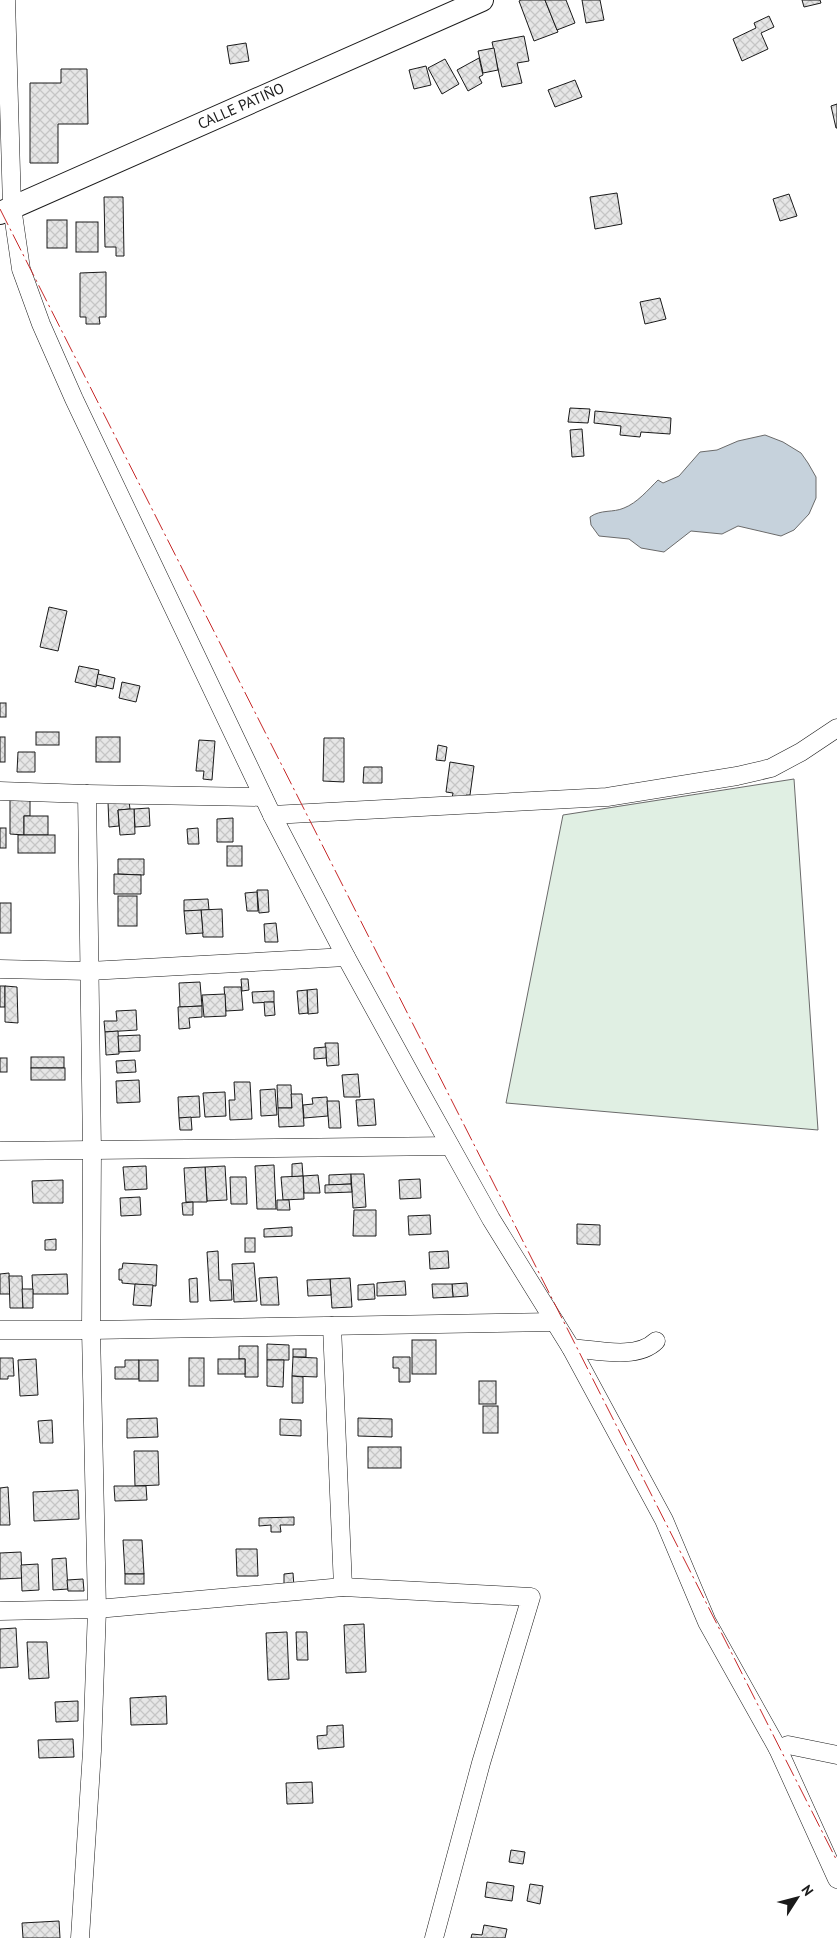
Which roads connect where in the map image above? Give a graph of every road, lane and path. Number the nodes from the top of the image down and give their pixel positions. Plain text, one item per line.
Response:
1 (6, 0) edge
2 (482, 0) edge
3 (6, 210) edge
4 (837, 728) edge
5 (0, 790) edge
6 (86, 794) junction
7 (263, 797) junction
8 (272, 816) junction
9 (346, 958) junction
10 (0, 969) edge
11 (89, 971) junction
12 (450, 1146) junction
13 (0, 1151) edge
14 (92, 1151) junction
15 (555, 1322) junction
16 (332, 1326) junction
17 (0, 1330) edge
18 (90, 1330) junction
19 (656, 1342) dead end
20 (571, 1348) junction
21 (343, 1587) junction
22 (97, 1609) junction
23 (0, 1611) edge
24 (778, 1749) junction
25 (837, 1755) edge
26 (837, 1880) edge
27 (80, 1938) edge
28 (434, 1938) edge

1 - 3 street
2 - 3 main road, CALLE PATIÑO
3 - 7 street
4 - 8 street
5 - 6 street
6 - 7 street
6 - 11 street
7 - 8 street
8 - 9 street
9 - 11 street
9 - 12 street
10 - 11 street
11 - 14 street
12 - 14 street
12 - 15 street
13 - 14 street
14 - 18 street
15 - 16 street
15 - 20 street
16 - 18 street
16 - 21 street
17 - 18 street
18 - 22 street
19 - 20 street
20 - 24 street
21 - 22 street
21 - 28 street
22 - 23 street
22 - 27 street
24 - 25 street
24 - 26 street

